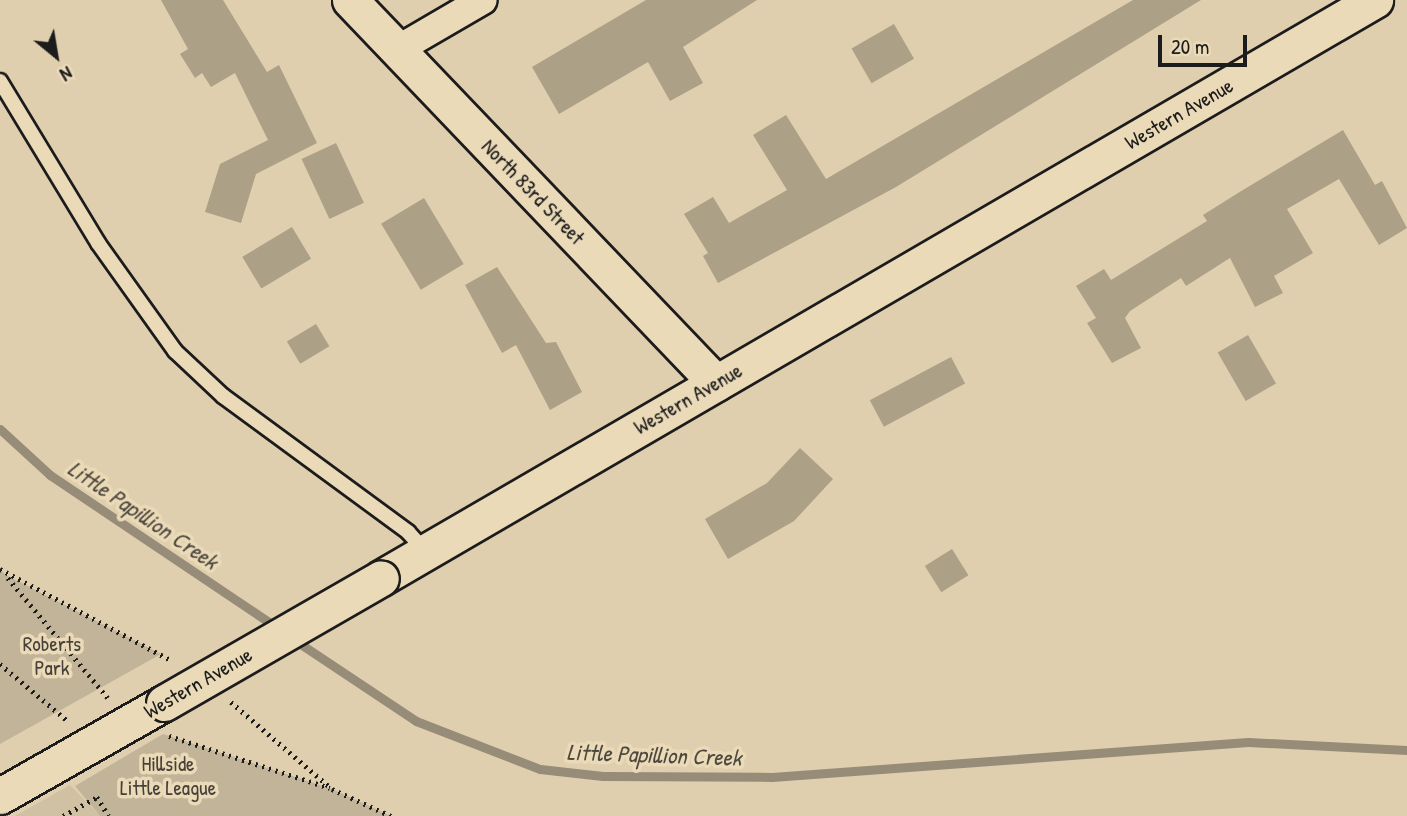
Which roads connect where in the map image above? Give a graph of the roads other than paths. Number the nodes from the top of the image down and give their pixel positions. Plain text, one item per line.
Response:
1 (350, 0) edge
2 (483, 0) edge
3 (1375, 0) edge
4 (397, 50) junction
5 (0, 81) edge
6 (716, 383) junction
7 (426, 552) junction
8 (0, 796) edge

1 - 4 street, North 83rd Street
2 - 4 street
3 - 6 street, Western Avenue
4 - 6 street, North 83rd Street
5 - 7 lane
6 - 7 street, Western Avenue
7 - 8 street, Western Avenue, bridge

